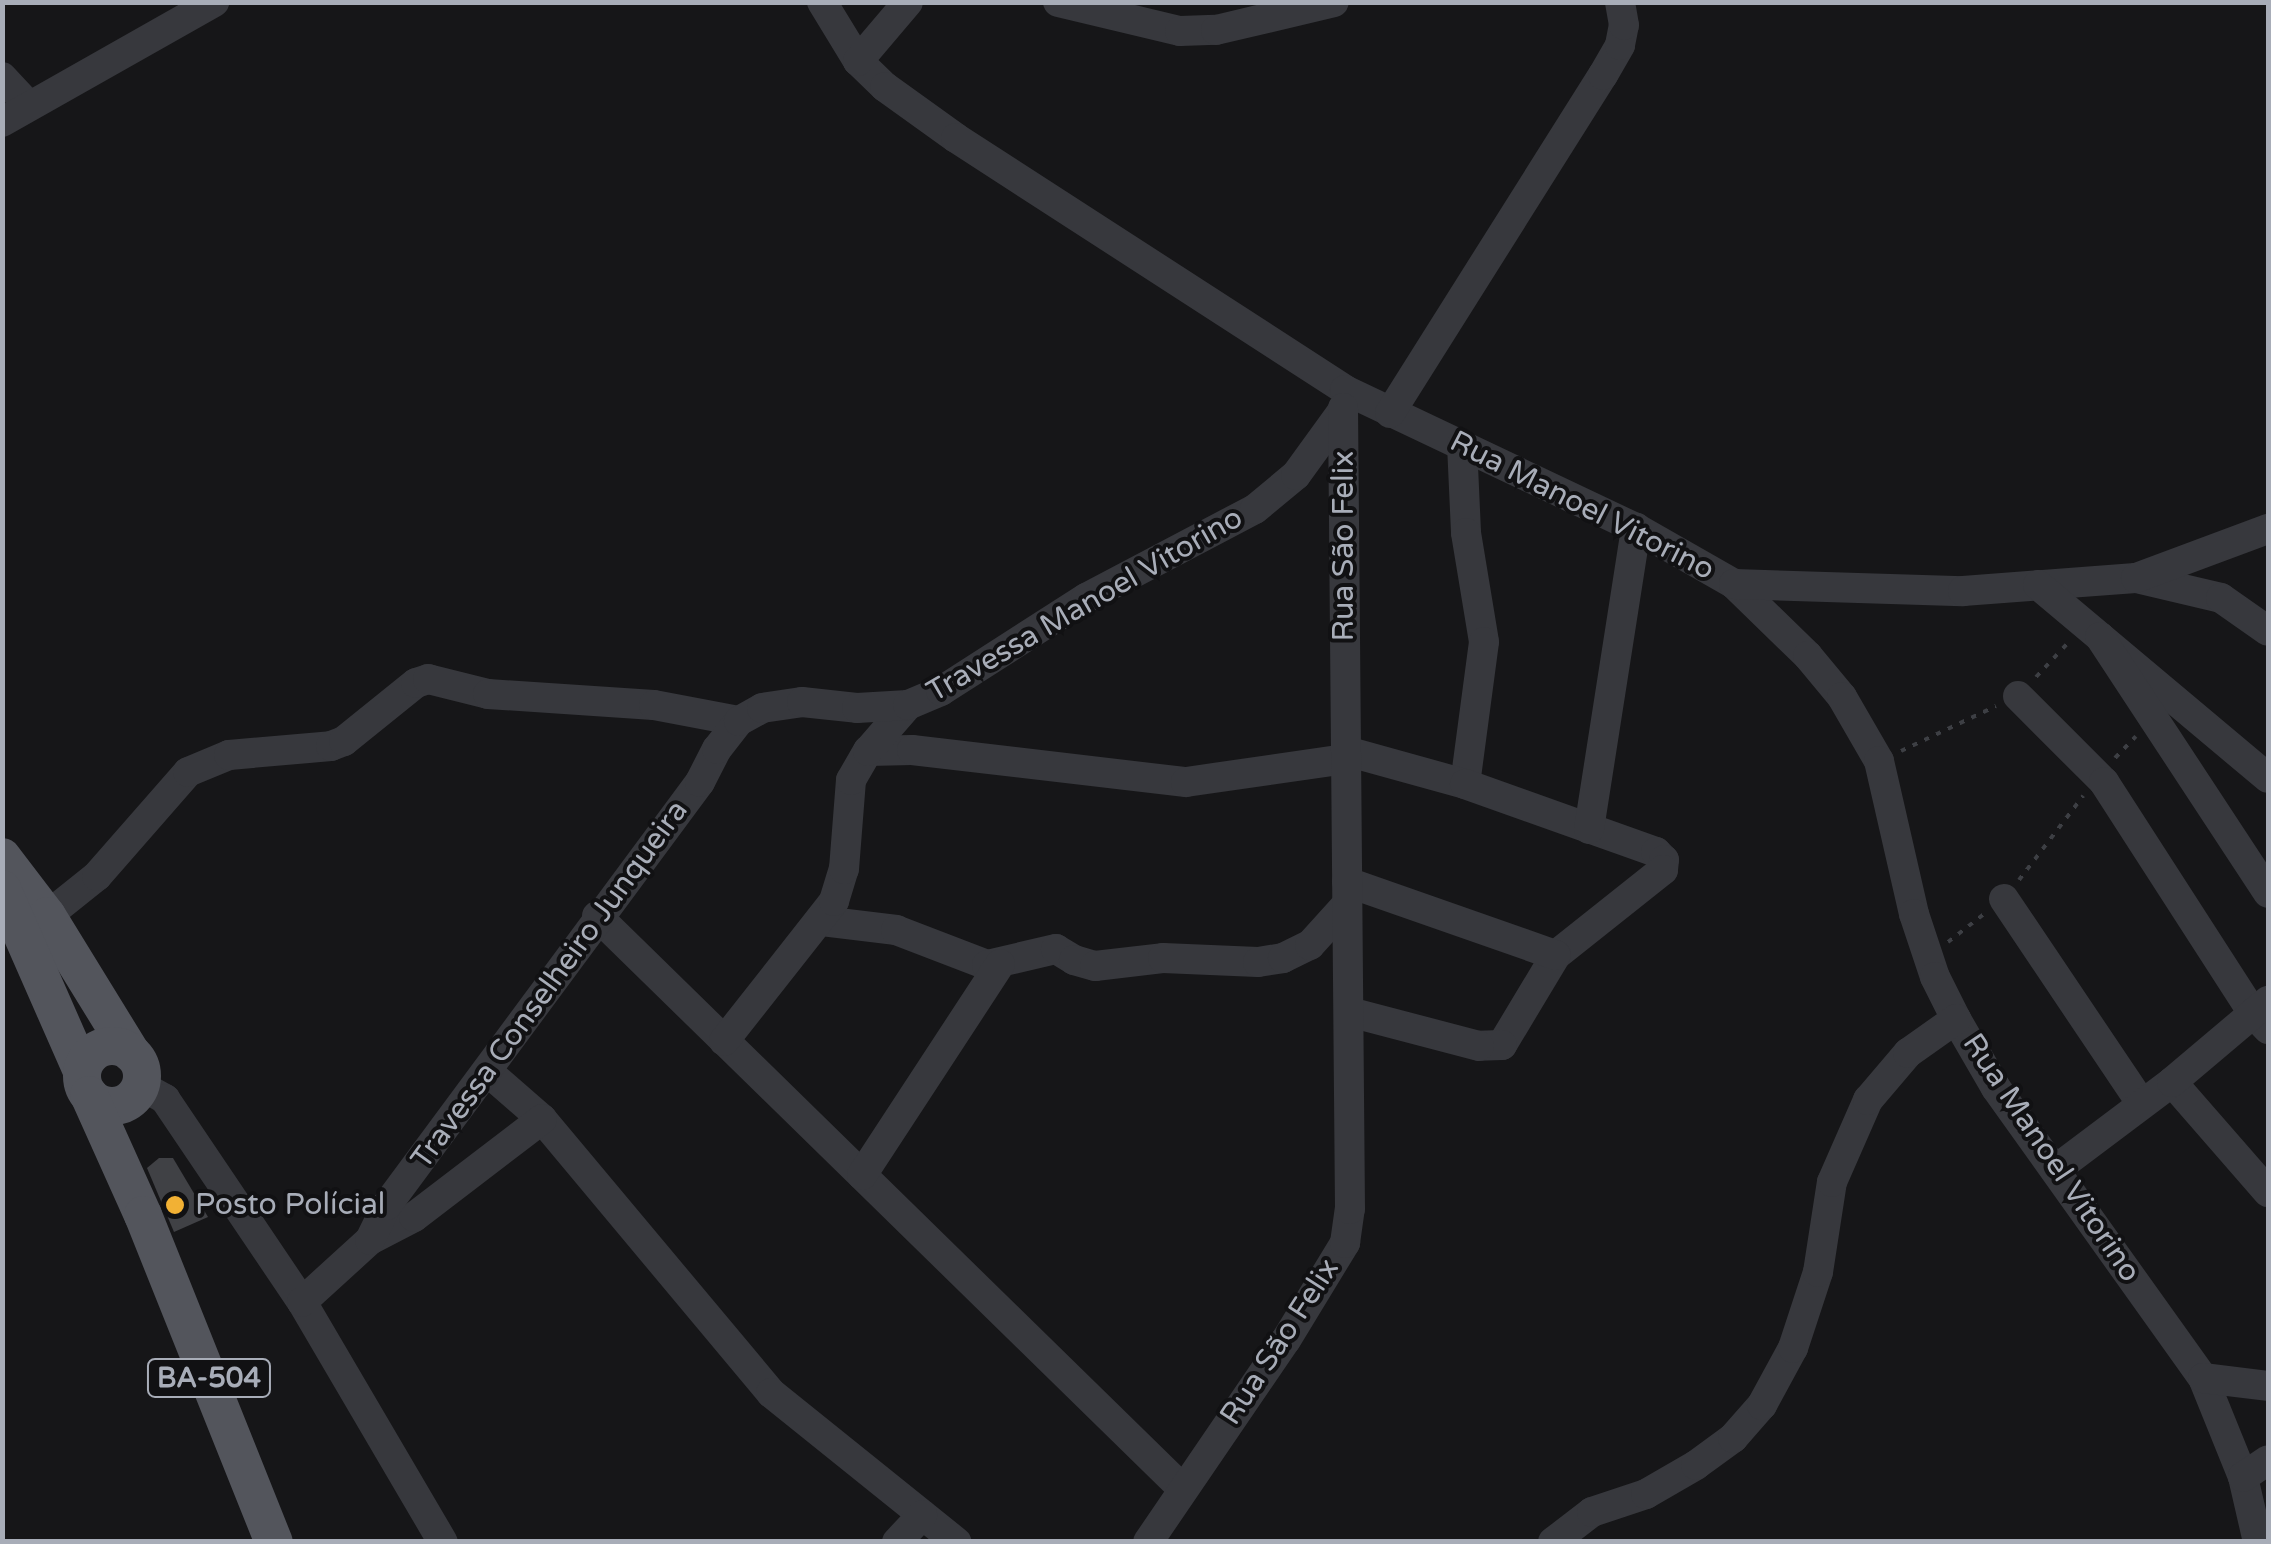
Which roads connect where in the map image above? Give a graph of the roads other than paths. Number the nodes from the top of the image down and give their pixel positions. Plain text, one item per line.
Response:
1 (214, 2) edge
2 (822, 2) edge
3 (908, 2) edge
4 (1058, 2) edge
5 (1334, 2) edge
6 (1620, 2) edge
7 (858, 61) junction
8 (2, 77) edge
9 (15, 114) edge
10 (1344, 400) junction
11 (1390, 413) junction
12 (1462, 444) junction
13 (1636, 528) junction
14 (2268, 529) edge
15 (2136, 578) junction
16 (1734, 584) junction
17 (2038, 585) junction
18 (2093, 630) junction
19 (2268, 631) edge
20 (2018, 696) road end
21 (908, 705) junction
22 (739, 721) junction
23 (868, 751) junction
24 (1346, 755) junction
25 (2268, 778) edge
26 (1466, 784) junction
27 (1589, 829) junction
28 (2, 857) edge
29 (2, 889) edge
30 (1347, 893) junction
31 (2268, 894) edge
32 (2004, 899) road end
33 (47, 916) junction
34 (597, 916) junction
35 (822, 921) junction
36 (1556, 955) junction
37 (1000, 964) junction
38 (1349, 1012) junction
39 (2263, 1014) edge
40 (1956, 1019) junction
41 (724, 1041) junction
42 (488, 1072) junction
43 (136, 1078) junction
44 (2172, 1082) junction
45 (85, 1083) junction
46 (2141, 1103) junction
47 (542, 1120) junction
48 (2055, 1170) junction
49 (862, 1175) junction
50 (2268, 1192) edge
51 (143, 1215) junction
52 (370, 1240) junction
53 (302, 1302) junction
54 (2203, 1378) junction
55 (2268, 1386) edge
56 (2268, 1460) edge
57 (2243, 1477) junction
58 (1182, 1488) junction
59 (922, 1514) junction
60 (274, 1542) edge
61 (443, 1542) edge
62 (897, 1542) edge
63 (956, 1542) edge
64 (1148, 1542) edge
65 (1552, 1542) edge
66 (2258, 1542) edge

1 - 9 street
2 - 7 street, Rua Manoel Vitorino
3 - 7 street
4 - 5 street
6 - 11 street
7 - 10 street, Rua Manoel Vitorino
8 - 9 street
10 - 11 street, Rua Manoel Vitorino
10 - 21 street, Travessa Manoel Vitorino
10 - 24 street, Rua São Felix
11 - 12 street, Rua Manoel Vitorino
12 - 13 street, Rua Manoel Vitorino
12 - 26 street
13 - 16 street, Rua Manoel Vitorino
13 - 27 street
14 - 15 street
15 - 17 street
15 - 18 street
15 - 19 street
16 - 17 street
16 - 40 street, Rua Manoel Vitorino
17 - 18 street
18 - 25 street
18 - 31 street
20 - 39 street
21 - 22 street, Travessa Manoel Vitorino
21 - 23 street
22 - 33 street
22 - 34 street, Travessa Conselheiro Junqueira
23 - 24 street
23 - 35 street
24 - 26 street
24 - 30 street, Rua São Felix
26 - 27 street
27 - 36 street
28 - 33 main road
29 - 45 main road, BA-504
30 - 36 street
30 - 37 street
30 - 38 street, Rua São Felix
32 - 46 street
33 - 43 main road
34 - 41 street
34 - 42 street, Travessa Conselheiro Junqueira
35 - 37 street
35 - 41 street
36 - 38 street
37 - 49 street
38 - 58 street, Rua São Felix
39 - 44 street
40 - 48 street, Rua Manoel Vitorino
40 - 65 street
41 - 49 street
42 - 47 street
42 - 52 street, Travessa Conselheiro Junqueira
43 - 45 main road
43 - 45 main road
43 - 51 main road, BA-504
43 - 53 street
44 - 46 street
44 - 50 street
45 - 51 main road, BA-504
46 - 48 street
47 - 52 street, Travessa Conselheiro Junqueira
47 - 59 street
48 - 54 street, Rua Manoel Vitorino
49 - 58 street
51 - 60 main road, BA-504
52 - 53 street, Travessa Conselheiro Junqueira
53 - 61 street
54 - 55 street
54 - 57 street, Rua Manoel Vitorino
56 - 57 street
57 - 66 street, Rua Manoel Vitorino
58 - 64 street, Rua São Felix
59 - 62 street
59 - 63 street

